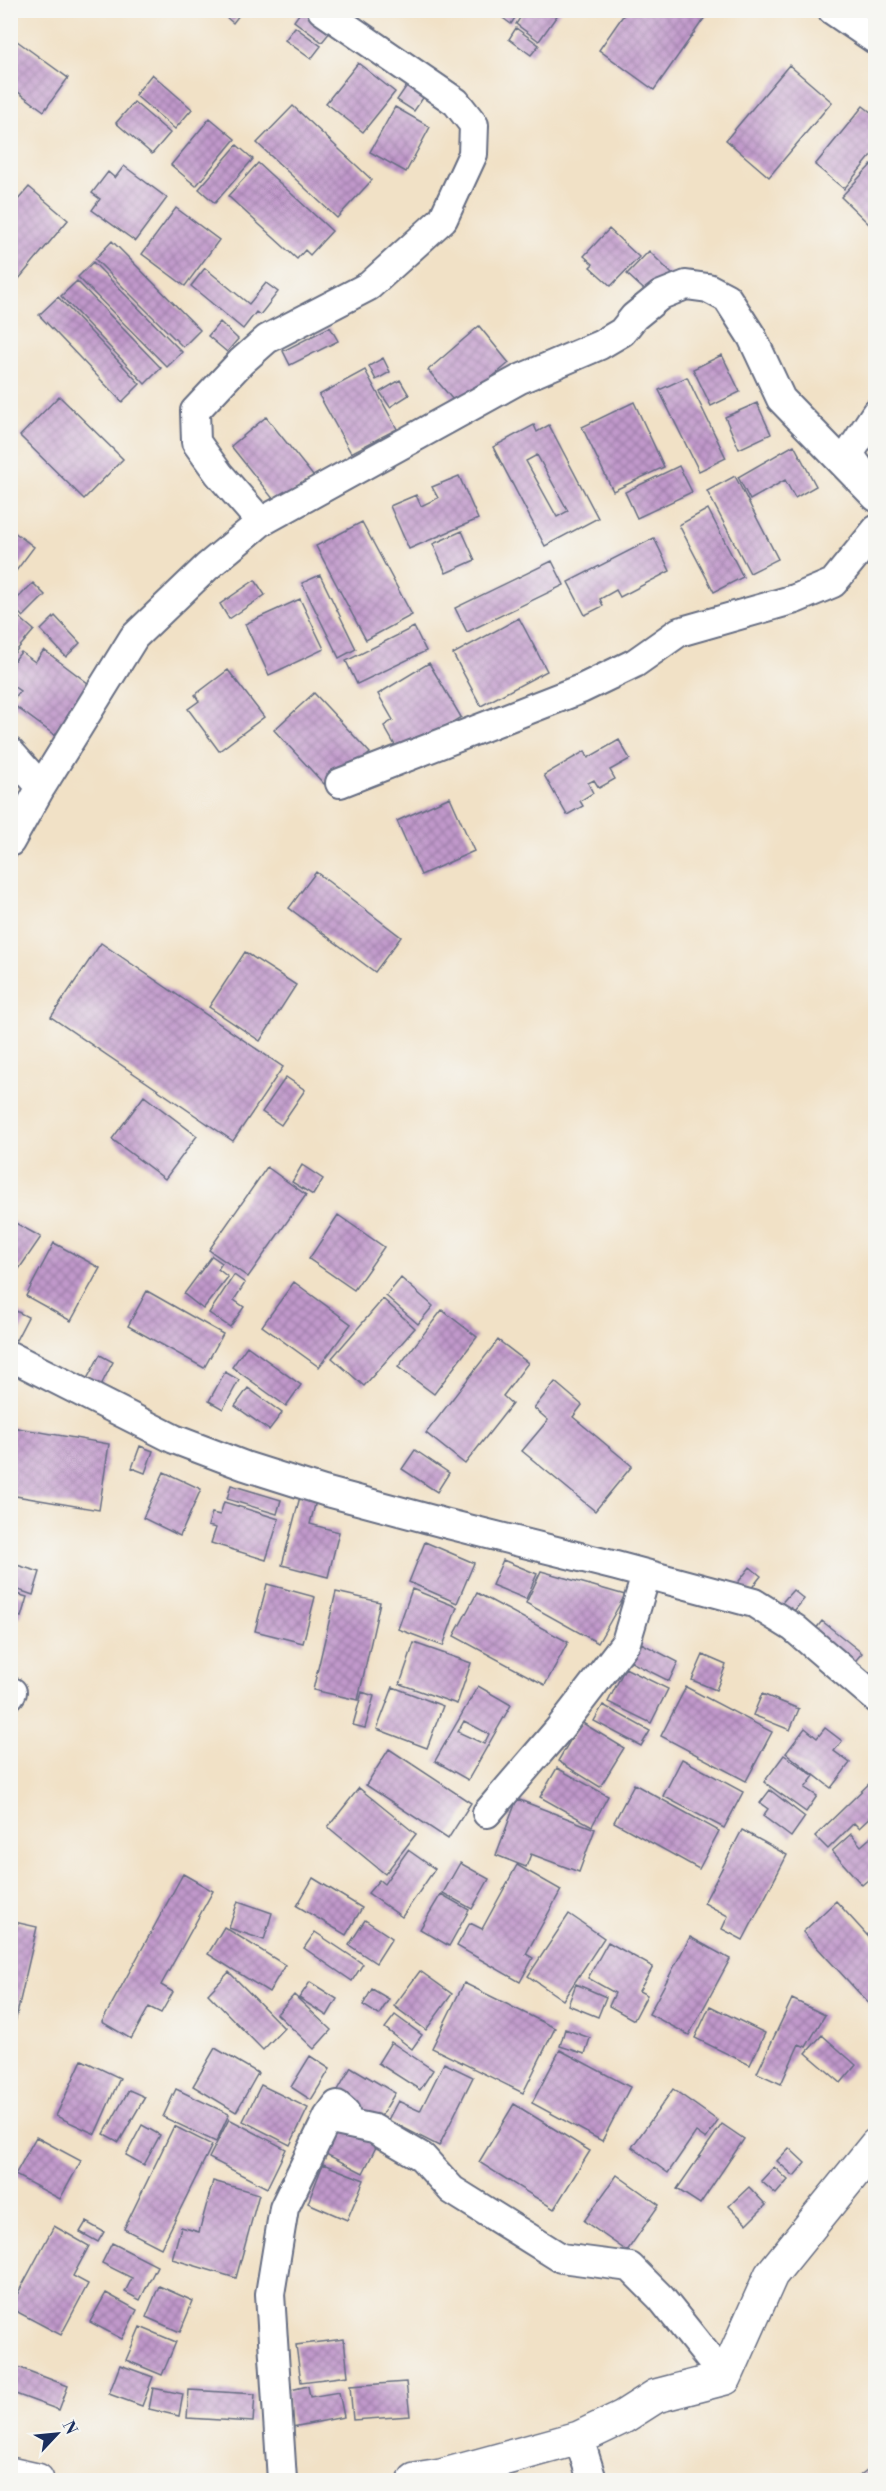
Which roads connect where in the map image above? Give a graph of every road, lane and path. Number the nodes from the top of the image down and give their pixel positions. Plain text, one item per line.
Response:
1 (322, 10) edge
2 (832, 10) edge
3 (876, 40) edge
4 (876, 413) edge
5 (876, 491) edge
6 (876, 497) edge
7 (261, 522) junction
8 (876, 530) edge
9 (10, 752) edge
10 (340, 783) dead end
11 (41, 787) junction
12 (10, 842) edge
13 (10, 1356) edge
14 (646, 1575) junction
15 (876, 1698) edge
16 (487, 1813) dead end
17 (876, 2145) edge
18 (725, 2378) junction
19 (579, 2438) junction
20 (10, 2474) edge
21 (37, 2481) edge
22 (282, 2481) edge
23 (415, 2481) edge
24 (592, 2481) edge

1 - 7 street
2 - 3 street
4 - 5 street
6 - 7 street
7 - 11 street
8 - 10 street
9 - 11 street
11 - 12 street
13 - 14 street
14 - 15 street
14 - 16 street
17 - 18 main road
18 - 19 main road
18 - 22 street
19 - 23 main road
19 - 24 street
20 - 21 main road

